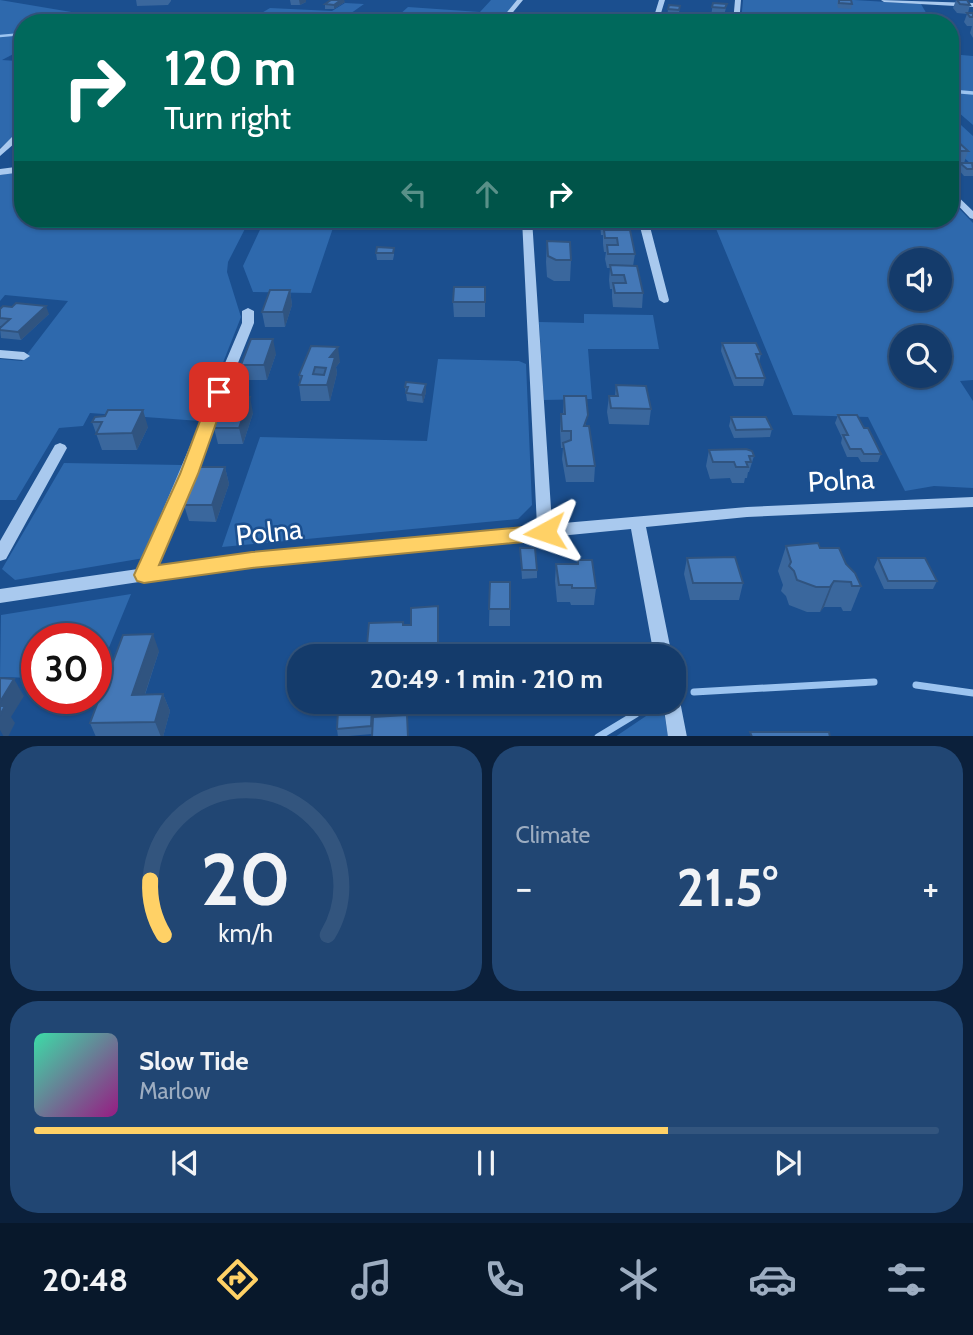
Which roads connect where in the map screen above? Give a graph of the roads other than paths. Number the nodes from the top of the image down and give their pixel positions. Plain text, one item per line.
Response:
1 (520, 0) edge
2 (884, 0) edge
3 (973, 5) edge
4 (508, 14) edge
5 (14, 140) edge
6 (0, 154) edge
7 (959, 201) edge
8 (973, 216) edge
9 (528, 228) edge
10 (645, 228) edge
11 (664, 300) dead end
12 (248, 311) dead end
13 (0, 354) edge
14 (24, 356) dead end
15 (60, 448) dead end
16 (973, 502) edge
17 (638, 522) junction
18 (545, 532) junction
19 (0, 555) edge
20 (144, 575) junction
21 (0, 596) edge
22 (661, 644) edge
23 (674, 714) edge
24 (678, 736) edge

1 - 4 street
2 - 3 street
5 - 6 street
7 - 8 street
9 - 18 street
10 - 11 street
12 - 20 street
13 - 14 street
15 - 19 street
16 - 17 street, Polna
17 - 18 street, Polna
17 - 22 street
18 - 20 street, Polna
20 - 21 street, Polna
23 - 24 street

